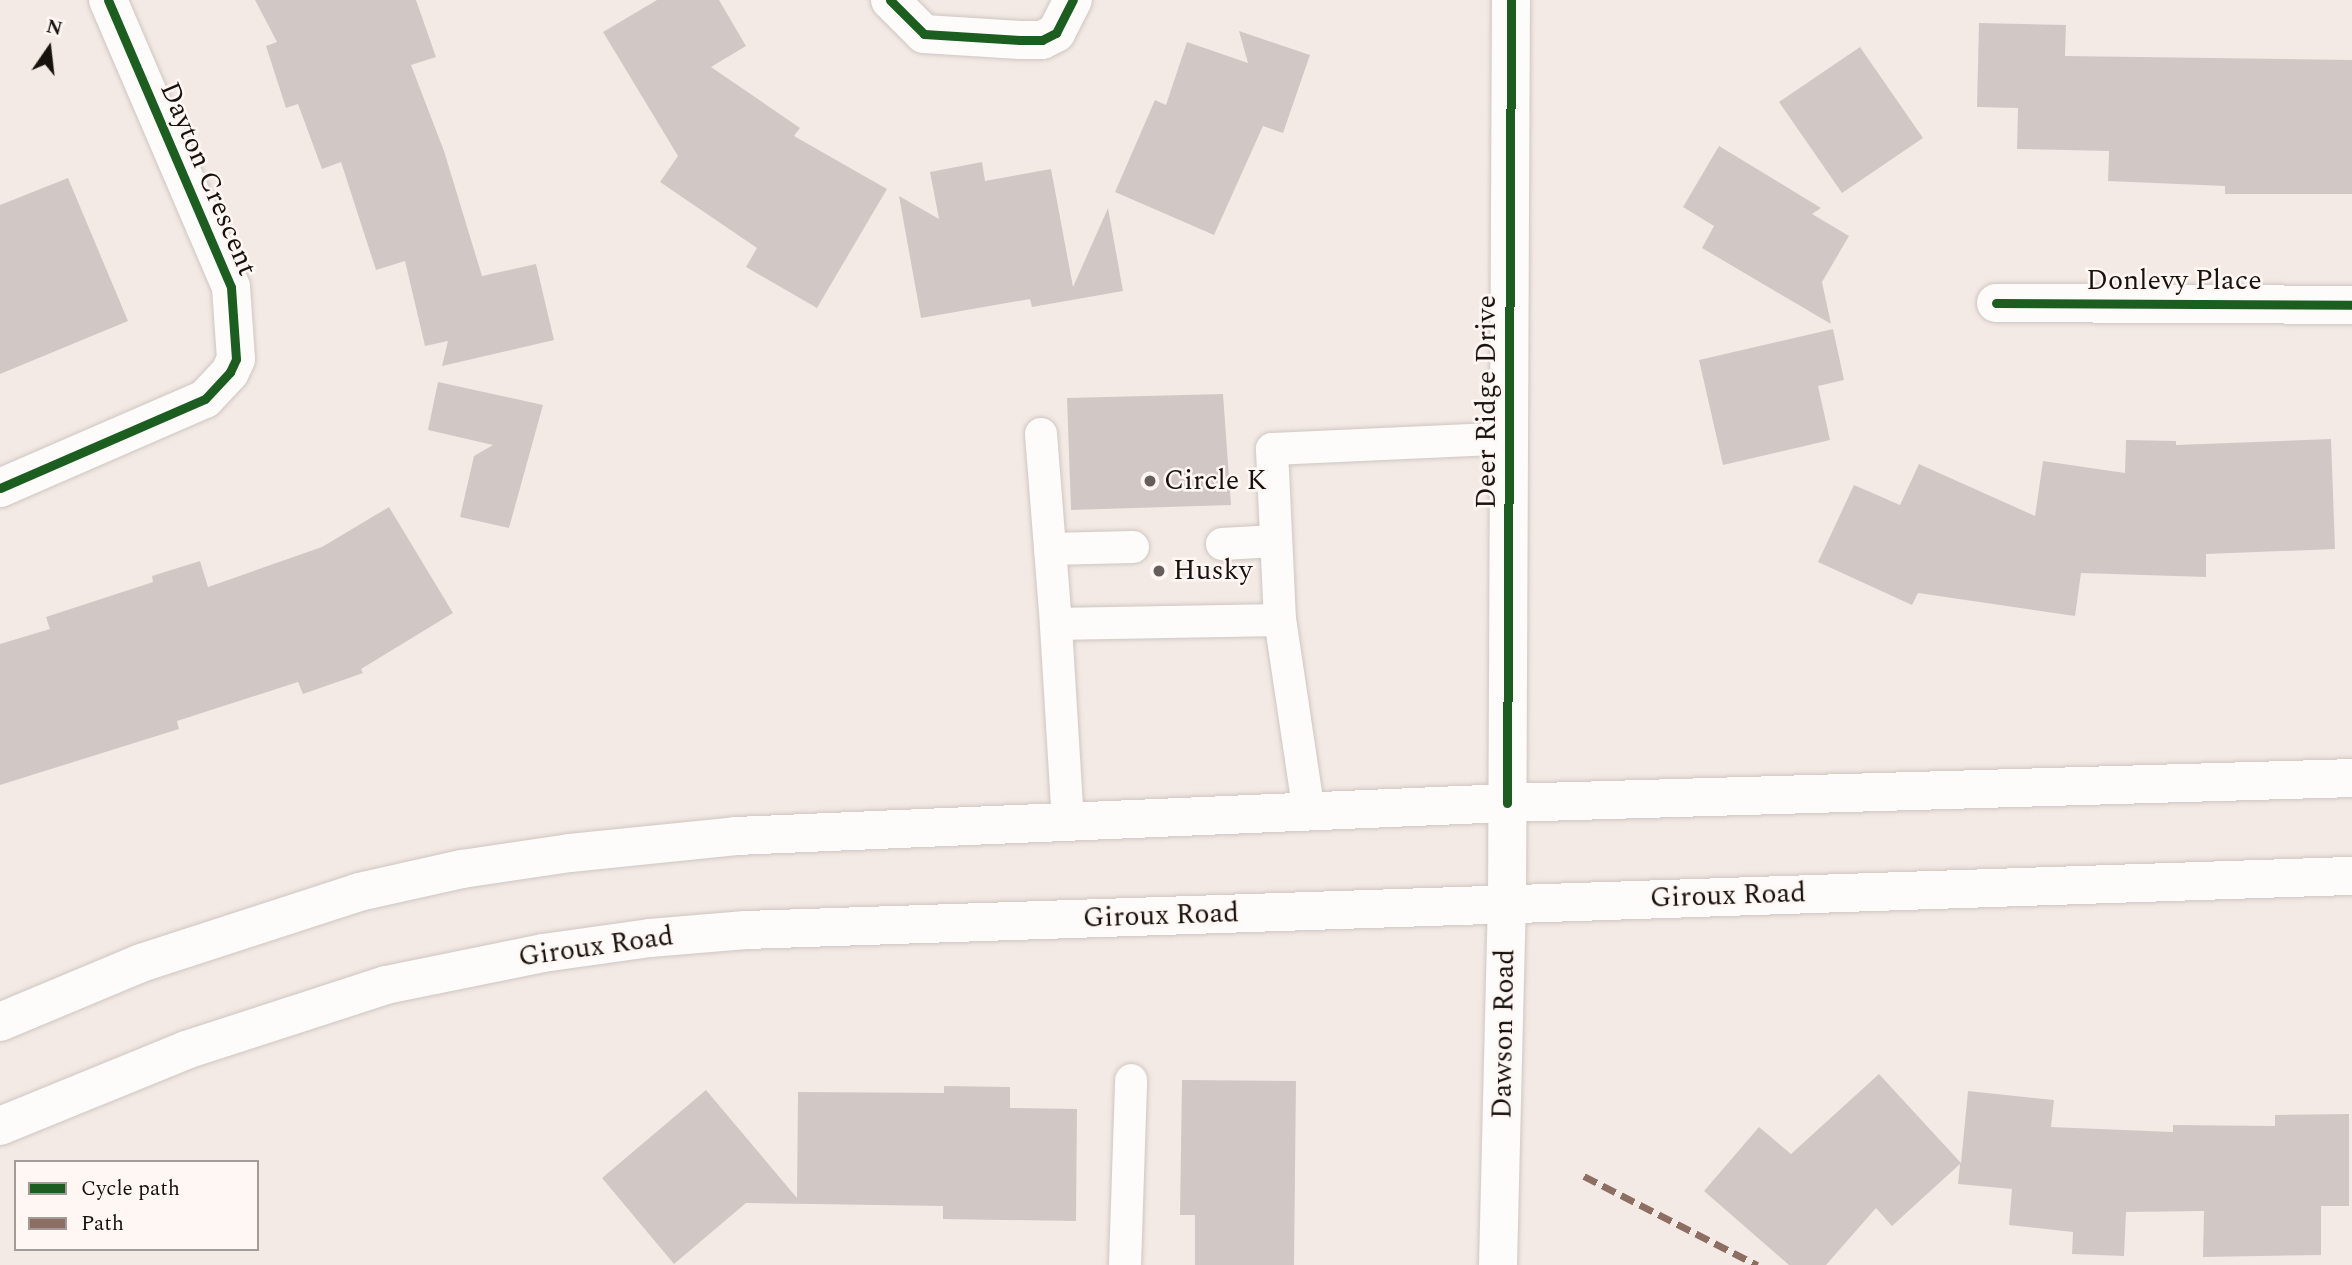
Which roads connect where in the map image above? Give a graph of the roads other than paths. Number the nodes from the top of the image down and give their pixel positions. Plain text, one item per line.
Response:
1 (108, 0) edge
2 (890, 0) edge
3 (1073, 0) edge
4 (1511, 0) edge
5 (1996, 303) dead end
6 (2352, 305) edge
7 (1041, 433) dead end
8 (1510, 439) junction
9 (0, 488) edge
10 (1276, 541) junction
11 (1222, 544) dead end
12 (1133, 547) dead end
13 (1050, 549) junction
14 (1280, 620) junction
15 (1056, 624) junction
16 (2352, 778) edge
17 (1507, 803) junction
18 (1309, 813) junction
19 (1068, 823) junction
20 (2352, 876) edge
21 (1507, 904) junction
22 (0, 1023) edge
23 (1130, 1080) dead end
24 (0, 1126) edge
25 (1125, 1265) edge
26 (1498, 1265) edge

1 - 9 main road, Dayton Crescent
2 - 3 main road
4 - 8 main road, Deer Ridge Drive
5 - 6 main road, Donlevy Place
7 - 13 lane
8 - 10 lane
8 - 17 main road, Deer Ridge Drive
10 - 11 lane
10 - 14 lane
12 - 13 lane
13 - 15 lane
14 - 15 lane
14 - 18 lane
15 - 19 lane
16 - 17 main road
17 - 18 main road
17 - 21 main road, Dawson Road
18 - 19 main road
19 - 22 main road
20 - 21 main road, Giroux Road
21 - 24 main road, Giroux Road
21 - 26 main road, Dawson Road
23 - 25 lane

